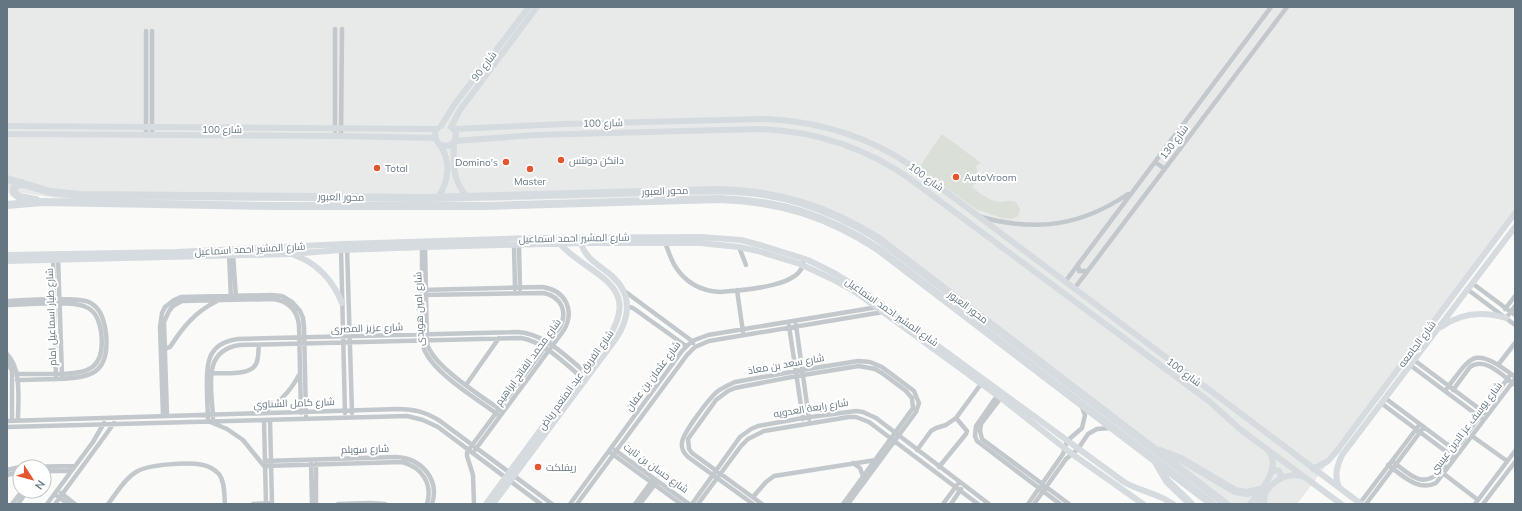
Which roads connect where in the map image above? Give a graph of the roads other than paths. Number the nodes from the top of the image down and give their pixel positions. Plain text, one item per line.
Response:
1 (529, 7) edge
2 (537, 7) edge
3 (1271, 7) edge
4 (1287, 7) edge
5 (335, 29) dead end
6 (342, 29) dead end
7 (146, 31) dead end
8 (152, 31) dead end
9 (335, 67) junction
10 (342, 67) junction
11 (146, 94) junction
12 (152, 94) junction
13 (454, 105) junction
14 (460, 110) junction
15 (706, 120) junction
16 (669, 122) junction
17 (7, 126) edge
18 (149, 128) junction
19 (439, 128) junction
20 (453, 128) junction
21 (704, 131) junction
22 (667, 132) junction
23 (338, 133) junction
24 (7, 134) edge
25 (149, 135) junction
26 (435, 138) junction
27 (454, 142) junction
28 (441, 145) junction
29 (1155, 162) junction
30 (1164, 169) junction
31 (7, 179) edge
32 (22, 184) junction
33 (1131, 192) junction
34 (468, 197) junction
35 (438, 198) junction
36 (43, 202) junction
37 (7, 205) edge
38 (1515, 213) edge
39 (978, 216) junction
40 (1515, 228) edge
41 (663, 240) junction
42 (581, 243) junction
43 (560, 244) junction
44 (424, 245) junction
45 (517, 245) junction
46 (344, 247) junction
47 (740, 247) junction
48 (231, 253) junction
49 (290, 254) junction
50 (7, 255) edge
51 (56, 257) junction
52 (7, 261) edge
53 (1078, 264) junction
54 (746, 265) dead end
55 (806, 265) junction
56 (1086, 272) junction
57 (1054, 273) junction
58 (618, 282) junction
59 (1047, 282) junction
60 (1065, 282) junction
61 (1472, 283) junction
62 (612, 286) junction
63 (1074, 289) junction
64 (1468, 289) junction
65 (518, 290) junction
66 (623, 290) junction
67 (738, 290) junction
68 (424, 292) junction
69 (1515, 296) edge
70 (233, 298) junction
71 (1086, 298) junction
72 (218, 300) junction
73 (7, 301) edge
74 (57, 302) junction
75 (342, 303) junction
76 (7, 305) edge
77 (620, 306) junction
78 (627, 306) junction
79 (1080, 306) junction
80 (1515, 306) edge
81 (876, 308) junction
82 (1506, 308) junction
83 (884, 309) junction
84 (1513, 313) edge
85 (1504, 316) junction
86 (795, 321) junction
87 (789, 322) junction
88 (1515, 325) edge
89 (796, 327) junction
90 (790, 328) junction
91 (743, 330) junction
92 (1434, 334) junction
93 (424, 335) junction
94 (744, 336) junction
95 (343, 337) junction
96 (350, 337) junction
97 (302, 338) junction
98 (499, 338) junction
99 (1142, 340) junction
100 (424, 341) junction
101 (692, 341) junction
102 (343, 343) junction
103 (350, 343) junction
104 (1515, 343) edge
105 (302, 344) junction
106 (551, 344) junction
107 (259, 345) junction
108 (1149, 345) junction
109 (686, 346) junction
110 (695, 347) junction
111 (1136, 348) junction
112 (163, 349) junction
113 (547, 349) junction
114 (1143, 353) junction
115 (7, 354) edge
116 (7, 361) edge
117 (1412, 362) junction
118 (1498, 365) junction
119 (802, 372) junction
120 (212, 373) junction
121 (796, 373) junction
122 (300, 374) junction
123 (582, 374) junction
124 (59, 376) junction
125 (12, 378) edge
126 (1508, 379) junction
127 (1514, 380) edge
128 (981, 384) junction
129 (466, 385) junction
130 (1452, 387) junction
131 (1447, 393) junction
132 (1001, 395) junction
133 (1383, 400) junction
134 (1080, 403) junction
135 (345, 411) junction
136 (352, 411) junction
137 (303, 412) junction
138 (500, 412) junction
139 (1484, 412) junction
140 (260, 413) junction
141 (211, 415) junction
142 (1488, 415) junction
143 (165, 416) junction
144 (345, 417) junction
145 (352, 417) junction
146 (809, 417) junction
147 (1480, 417) junction
148 (106, 418) junction
149 (115, 418) junction
150 (803, 418) junction
151 (956, 418) junction
152 (304, 419) junction
153 (10, 420) edge
154 (18, 420) junction
155 (264, 420) junction
156 (270, 420) junction
157 (1249, 420) junction
158 (1484, 420) junction
159 (211, 421) junction
160 (810, 423) junction
161 (104, 424) junction
162 (113, 424) junction
163 (804, 424) junction
164 (1420, 424) junction
165 (7, 427) edge
166 (1424, 427) junction
167 (1416, 428) junction
168 (1113, 429) junction
169 (1241, 430) junction
170 (1421, 432) junction
171 (897, 435) junction
172 (1352, 436) junction
173 (1472, 436) junction
174 (893, 440) junction
175 (1067, 441) junction
176 (474, 446) junction
177 (610, 449) junction
178 (1065, 449) junction
179 (1078, 449) junction
180 (1268, 449) junction
181 (917, 450) junction
182 (1455, 450) junction
183 (1157, 451) junction
184 (1515, 451) edge
185 (470, 452) junction
186 (615, 453) junction
187 (1072, 454) junction
188 (1459, 454) junction
189 (1451, 455) junction
190 (1456, 458) junction
191 (313, 459) junction
192 (271, 460) junction
193 (876, 460) junction
194 (1155, 460) junction
195 (265, 461) junction
196 (1507, 461) junction
197 (1515, 462) edge
198 (853, 463) junction
199 (1390, 463) junction
200 (313, 465) junction
201 (75, 466) junction
202 (1395, 466) junction
203 (52, 467) edge
204 (265, 467) junction
205 (271, 467) junction
206 (939, 467) junction
207 (1314, 468) junction
208 (52, 469) edge
209 (71, 471) junction
210 (1271, 472) junction
211 (714, 473) junction
212 (1444, 474) junction
213 (509, 476) junction
214 (719, 476) junction
215 (864, 476) junction
216 (1304, 476) junction
217 (1280, 478) junction
218 (654, 482) junction
219 (959, 482) junction
220 (964, 485) junction
221 (955, 487) junction
222 (1043, 488) junction
223 (1340, 488) junction
224 (960, 491) junction
225 (56, 492) junction
226 (1262, 492) junction
227 (61, 496) junction
228 (753, 497) junction
229 (1477, 502) edge
230 (373, 503) edge
231 (47, 504) edge
232 (55, 504) edge
233 (68, 504) edge
234 (76, 504) edge
235 (108, 504) edge
236 (225, 504) edge
237 (252, 504) edge
238 (266, 504) edge
239 (272, 504) edge
240 (312, 504) edge
241 (316, 504) edge
242 (338, 504) edge
243 (385, 504) edge
244 (426, 504) edge
245 (432, 504) edge
246 (474, 504) edge
247 (486, 504) edge
248 (493, 504) edge
249 (541, 504) edge
250 (552, 504) edge
251 (570, 504) edge
252 (577, 504) edge
253 (635, 504) edge
254 (640, 504) edge
255 (681, 504) edge
256 (690, 504) edge
257 (698, 504) edge
258 (752, 504) edge
259 (762, 504) edge
260 (843, 504) edge
261 (848, 504) edge
262 (943, 504) edge
263 (951, 504) edge
264 (978, 504) edge
265 (989, 504) edge
266 (1028, 504) edge
267 (1034, 504) edge
268 (1060, 504) edge
269 (1070, 504) edge
270 (1143, 504) edge
271 (1173, 504) edge
272 (1191, 504) edge
273 (1212, 504) edge
274 (1226, 504) edge
275 (1250, 504) edge
276 (1256, 504) edge
277 (1263, 504) edge
278 (1342, 504) edge
279 (1362, 504) edge
280 (1483, 504) edge

1 - 13 street, شارع 90
2 - 14 street, شارع 90
3 - 29 street, شارع 130
4 - 30 street, شارع 130
5 - 9 street
6 - 10 street
7 - 11 street
8 - 12 street
9 - 10 street
9 - 23 street
10 - 23 street
11 - 12 street
11 - 18 street
12 - 18 street
13 - 14 street
13 - 19 street, شارع 90
14 - 20 street, شارع 90
15 - 16 street, شارع 100
15 - 21 street
15 - 39 street, شارع 100
16 - 20 street, شارع 100
16 - 22 street
17 - 18 street, شارع 100
18 - 23 street, شارع 100
18 - 25 street
19 - 20 street
19 - 23 street, شارع 100
19 - 26 street
20 - 27 street
21 - 22 street, شارع 100
21 - 59 street, شارع 100
22 - 27 street, شارع 100
23 - 25 street, شارع 100
23 - 26 street, شارع 100
24 - 25 street, شارع 100
26 - 28 street
27 - 28 street
27 - 34 street
28 - 35 street
29 - 30 street
29 - 33 street, شارع 130
30 - 56 street, شارع 130
31 - 32 highway, محور العبور
32 - 35 highway, محور العبور
32 - 36 highway
33 - 39 street
33 - 53 street, شارع 130
34 - 35 highway, محور العبور
34 - 183 highway, محور العبور
36 - 37 highway, محور العبور
36 - 134 highway, محور العبور
38 - 172 street, شارع الجامعه
39 - 57 street, شارع 100
40 - 61 street, شارع الجامعه
41 - 42 street, شارع المشير احمد اسماعيل
41 - 44 street, شارع المشير احمد اسماعيل
41 - 47 street, شارع المشير احمد اسماعيل
41 - 55 street, شارع المشير احمد اسماعيل
41 - 67 street
42 - 43 street, شارع المشير احمد اسماعيل
42 - 58 street, شارع الفريق عبد المنعم رياض
43 - 45 street, شارع المشير احمد اسماعيل
43 - 62 street
44 - 45 street, شارع المشير احمد اسماعيل
44 - 46 street, شارع المشير احمد اسماعيل
44 - 68 street, شارع امين هويدى
45 - 65 street
46 - 48 street, شارع المشير احمد اسماعيل
46 - 49 street, شارع المشير احمد اسماعيل
46 - 75 street
46 - 96 street
47 - 54 street
47 - 55 street, شارع المشير احمد اسماعيل
48 - 49 street, شارع المشير احمد اسماعيل
48 - 51 street, شارع المشير احمد اسماعيل
48 - 70 street
49 - 75 street
50 - 51 street, شارع المشير احمد اسماعيل
51 - 52 street, شارع المشير احمد اسماعيل
51 - 74 street, شارع طيار اسماعيل امام
53 - 56 street
53 - 60 street, شارع 130
55 - 67 street
55 - 81 street, شارع المشير احمد اسماعيل
55 - 83 street, شارع المشير احمد اسماعيل
56 - 63 street, شارع 130
57 - 59 street
57 - 60 street, شارع 100
58 - 62 street
58 - 66 street, شارع الفريق عبد المنعم رياض
59 - 79 street, شارع 100
60 - 63 street, شارع 100
61 - 64 street, شارع الجامعه
61 - 82 street
62 - 77 street
63 - 71 street, شارع 100
64 - 85 street
64 - 92 street, شارع الجامعه
65 - 68 street, شارع محمد الفاتح ابراهيم
65 - 106 street, شارع محمد الفاتح ابراهيم
66 - 78 street, شارع الفريق عبد المنعم رياض
66 - 101 street
67 - 91 street
68 - 93 street, شارع امين هويدى
69 - 82 street
70 - 72 street
70 - 97 street
70 - 112 street
71 - 79 street
71 - 99 street, شارع 100
72 - 112 street
72 - 112 street
73 - 74 street
74 - 76 street
74 - 124 street, شارع طيار اسماعيل امام
74 - 124 street
75 - 95 street
77 - 78 street
77 - 123 street, شارع الفريق عبد المنعم رياض
78 - 109 street
78 - 213 street, شارع الفريق عبد المنعم رياض
79 - 111 street, شارع 100
80 - 84 street
81 - 83 street, شارع المشير احمد اسماعيل
81 - 86 street, شارع عثمان بن عفان
82 - 84 street
82 - 85 street
83 - 89 street, شارع عثمان بن عفان
83 - 128 street, شارع المشير احمد اسماعيل
83 - 132 street, شارع المشير احمد اسماعيل
84 - 85 street
85 - 88 street
85 - 92 street
86 - 87 street, شارع عثمان بن عفان
86 - 89 street
87 - 90 street
87 - 91 street, شارع عثمان بن عفان
89 - 90 street, شارع عثمان بن عفان
89 - 119 street
90 - 94 street, شارع عثمان بن عفان
90 - 121 street
91 - 94 street
91 - 101 street, شارع عثمان بن عفان
92 - 117 street, شارع الجامعه
93 - 96 street, شارع عزيز المصرى
93 - 100 street, شارع امين هويدى
93 - 106 street, شارع عزيز المصرى
94 - 110 street, شارع عثمان بن عفان
95 - 96 street, شارع عزيز المصرى
95 - 97 street, شارع عزيز المصرى
95 - 102 street
96 - 103 street
97 - 105 street
97 - 141 street, شارع عزيز المصرى
98 - 100 street, شارع عزيز المصرى
98 - 113 street, شارع عزيز المصرى
98 - 129 street
99 - 108 street, شارع 100
99 - 111 street
100 - 103 street, شارع عزيز المصرى
100 - 129 street, شارع امين هويدى
100 - 138 street, شارع امين هويدى
101 - 109 street, شارع عثمان بن عفان
101 - 110 street
102 - 103 street, شارع عزيز المصرى
102 - 105 street, شارع عزيز المصرى
102 - 135 street
103 - 136 street
104 - 118 street
105 - 107 street, شارع عزيز المصرى
105 - 122 street
105 - 137 street
106 - 113 street, شارع محمد الفاتح ابراهيم
106 - 123 street, شارع عزيز المصرى
107 - 120 street, شارع عزيز المصرى
107 - 120 street
108 - 114 street
108 - 157 street, شارع 100
109 - 177 street, شارع عثمان بن عفان
110 - 186 street, شارع عثمان بن عفان
111 - 114 street, شارع 100
112 - 143 street
113 - 123 street, شارع عزيز المصرى
113 - 138 street, شارع محمد الفاتح ابراهيم
114 - 169 street, شارع 100
115 - 125 street
116 - 125 street
117 - 130 street
117 - 131 street
117 - 133 street, شارع الجامعه
118 - 127 street
118 - 130 street
119 - 121 street, شارع سعد بن معاذ
119 - 146 street
119 - 171 street, شارع سعد بن معاذ
120 - 141 street, شارع عزيز المصرى
121 - 150 street
121 - 211 street, شارع سعد بن معاذ
122 - 137 street
122 - 140 street
123 - 213 street, شارع الفريق عبد المنعم رياض
124 - 125 street
125 - 153 street
125 - 154 street
126 - 127 street
126 - 130 street
126 - 139 street, شارع يوسف عز الدين عيسي
127 - 142 street, شارع يوسف عز الدين عيسي
128 - 132 street, شارع المشير احمد اسماعيل
128 - 151 street
129 - 138 street, شارع امين هويدى
130 - 131 street
130 - 139 street
131 - 147 street
132 - 175 street, شارع المشير احمد اسماعيل
132 - 178 street, شارع المشير احمد اسماعيل
132 - 222 street
133 - 164 street
133 - 167 street
133 - 172 street, شارع الجامعه
134 - 168 highway, محور العبور
134 - 175 street
135 - 136 street, شارع كامل الشناوي
135 - 137 street, شارع كامل الشناوي
135 - 144 street
136 - 145 street
136 - 176 street, شارع كامل الشناوي
137 - 140 street, شارع كامل الشناوي
137 - 152 street
138 - 176 street, شارع محمد الفاتح ابراهيم
139 - 142 street
139 - 147 street, شارع يوسف عز الدين عيسي
140 - 141 street, شارع كامل الشناوي
141 - 143 street, شارع كامل الشناوي
141 - 159 street, شارع عزيز المصرى
142 - 158 street, شارع يوسف عز الدين عيسي
143 - 149 street, شارع كامل الشناوي
144 - 145 street, شارع كامل الشناوي
144 - 152 street, شارع كامل الشناوي
145 - 185 street, شارع كامل الشناوي
146 - 150 street, شارع رابعة العدويه
146 - 160 street
146 - 171 street, شارع رابعة العدويه
147 - 158 street
147 - 182 street, شارع يوسف عز الدين عيسي
148 - 149 street, شارع كامل الشناوي
148 - 154 street, شارع كامل الشناوي
148 - 161 street
149 - 162 street
150 - 163 street
150 - 211 street, شارع رابعة العدويه
151 - 181 street
151 - 206 street
152 - 156 street, شارع كامل الشناوي
153 - 154 street, شارع كامل الشناوي
155 - 156 street, شارع كامل الشناوي
155 - 159 street, شارع كامل الشناوي
155 - 195 street
156 - 192 street
157 - 169 street
157 - 207 street, شارع 100
158 - 173 street, شارع يوسف عز الدين عيسي
159 - 162 street, شارع كامل الشناوي
159 - 204 street
160 - 163 street, شارع رابعة العدويه
160 - 174 street, شارع رابعة العدويه
161 - 162 street, شارع كامل الشناوي
161 - 165 street, شارع كامل الشناوي
161 - 201 street
162 - 227 street
163 - 214 street, شارع رابعة العدويه
164 - 166 street
164 - 167 street
166 - 170 street
166 - 182 street
167 - 170 street
167 - 199 street
168 - 179 street
168 - 194 highway, محور العبور
169 - 180 street, شارع 100
170 - 189 street
170 - 202 street
171 - 174 street, شارع سعد بن معاذ
171 - 181 street, شارع رابعة العدويه
172 - 207 street, شارع الجامعه
172 - 223 street, شارع الجامعه
173 - 188 street, شارع يوسف عز الدين عيسي
173 - 196 street
174 - 193 street
174 - 221 street, شارع رابعة العدويه
174 - 261 street
175 - 178 street
175 - 179 street, شارع المشير احمد اسماعيل
176 - 185 street, شارع محمد الفاتح ابراهيم
176 - 213 street, شارع كامل الشناوي
177 - 186 street, شارع حسان بن ثابت
177 - 251 street, شارع عثمان بن عفان
178 - 187 street, شارع المشير احمد اسماعيل
178 - 222 street
179 - 187 street
179 - 271 street, شارع المشير احمد اسماعيل
180 - 210 street
180 - 216 street, شارع 100
181 - 206 street, شارع رابعة العدويه
182 - 188 street
182 - 189 street, شارع يوسف عز الدين عيسي
183 - 226 highway
183 - 274 highway, محور العبور
184 - 196 street
185 - 213 street, شارع كامل الشناوي
185 - 246 street
186 - 218 street, شارع حسان بن ثابت
186 - 252 street, شارع عثمان بن عفان
187 - 222 street
187 - 270 street, شارع المشير احمد اسماعيل
188 - 190 street, شارع يوسف عز الدين عيسي
189 - 190 street
189 - 202 street, شارع يوسف عز الدين عيسي
190 - 212 street, شارع يوسف عز الدين عيسي
191 - 192 street, شارع سويلم
191 - 200 street
191 - 245 street, شارع سويلم
192 - 195 street, شارع سويلم
192 - 205 street
193 - 198 street
193 - 215 street
194 - 272 highway
194 - 273 highway, محور العبور
195 - 204 street
196 - 229 street
197 - 280 street
198 - 215 street
198 - 228 street
199 - 202 street, شارع يوسف عز الدين عيسي
199 - 279 street
200 - 205 street, شارع سويلم
200 - 240 street
200 - 241 street
200 - 244 street, شارع سويلم
201 - 203 street
201 - 209 street
202 - 212 street, شارع يوسف عز الدين عيسي
202 - 279 street
204 - 205 street, شارع سويلم
204 - 238 street
205 - 239 street
206 - 219 street, شارع رابعة العدويه
207 - 223 street, شارع 100
208 - 209 street
209 - 225 street
210 - 217 street
210 - 226 street
211 - 214 street, شارع سعد بن معاذ
211 - 256 street, شارع رابعة العدويه
212 - 229 street
213 - 247 street, شارع الفريق عبد المنعم رياض
213 - 248 street, شارع الفريق عبد المنعم رياض
213 - 249 street, شارع كامل الشناوي
213 - 250 street, شارع كامل الشناوي
214 - 228 street
214 - 257 street, شارع رابعة العدويه
214 - 258 street
215 - 260 street
216 - 217 street
216 - 278 street, شارع 100
217 - 226 street
218 - 253 street
218 - 254 street
218 - 255 street, شارع حسان بن ثابت
218 - 256 street, شارع حسان بن ثابت
219 - 220 street, شارع رابعة العدويه
219 - 221 street
220 - 224 street
220 - 265 street, شارع رابعة العدويه
221 - 224 street, شارع رابعة العدويه
221 - 262 street
222 - 266 street
222 - 267 street
222 - 268 street
222 - 269 street
223 - 279 street, شارع 100
224 - 263 street
224 - 264 street, شارع رابعة العدويه
225 - 227 street
225 - 231 street
226 - 275 street
226 - 276 street
226 - 277 highway
227 - 232 street
227 - 233 street
227 - 234 street
228 - 259 street
230 - 242 street
230 - 243 street
235 - 236 street
237 - 238 street
238 - 239 street

